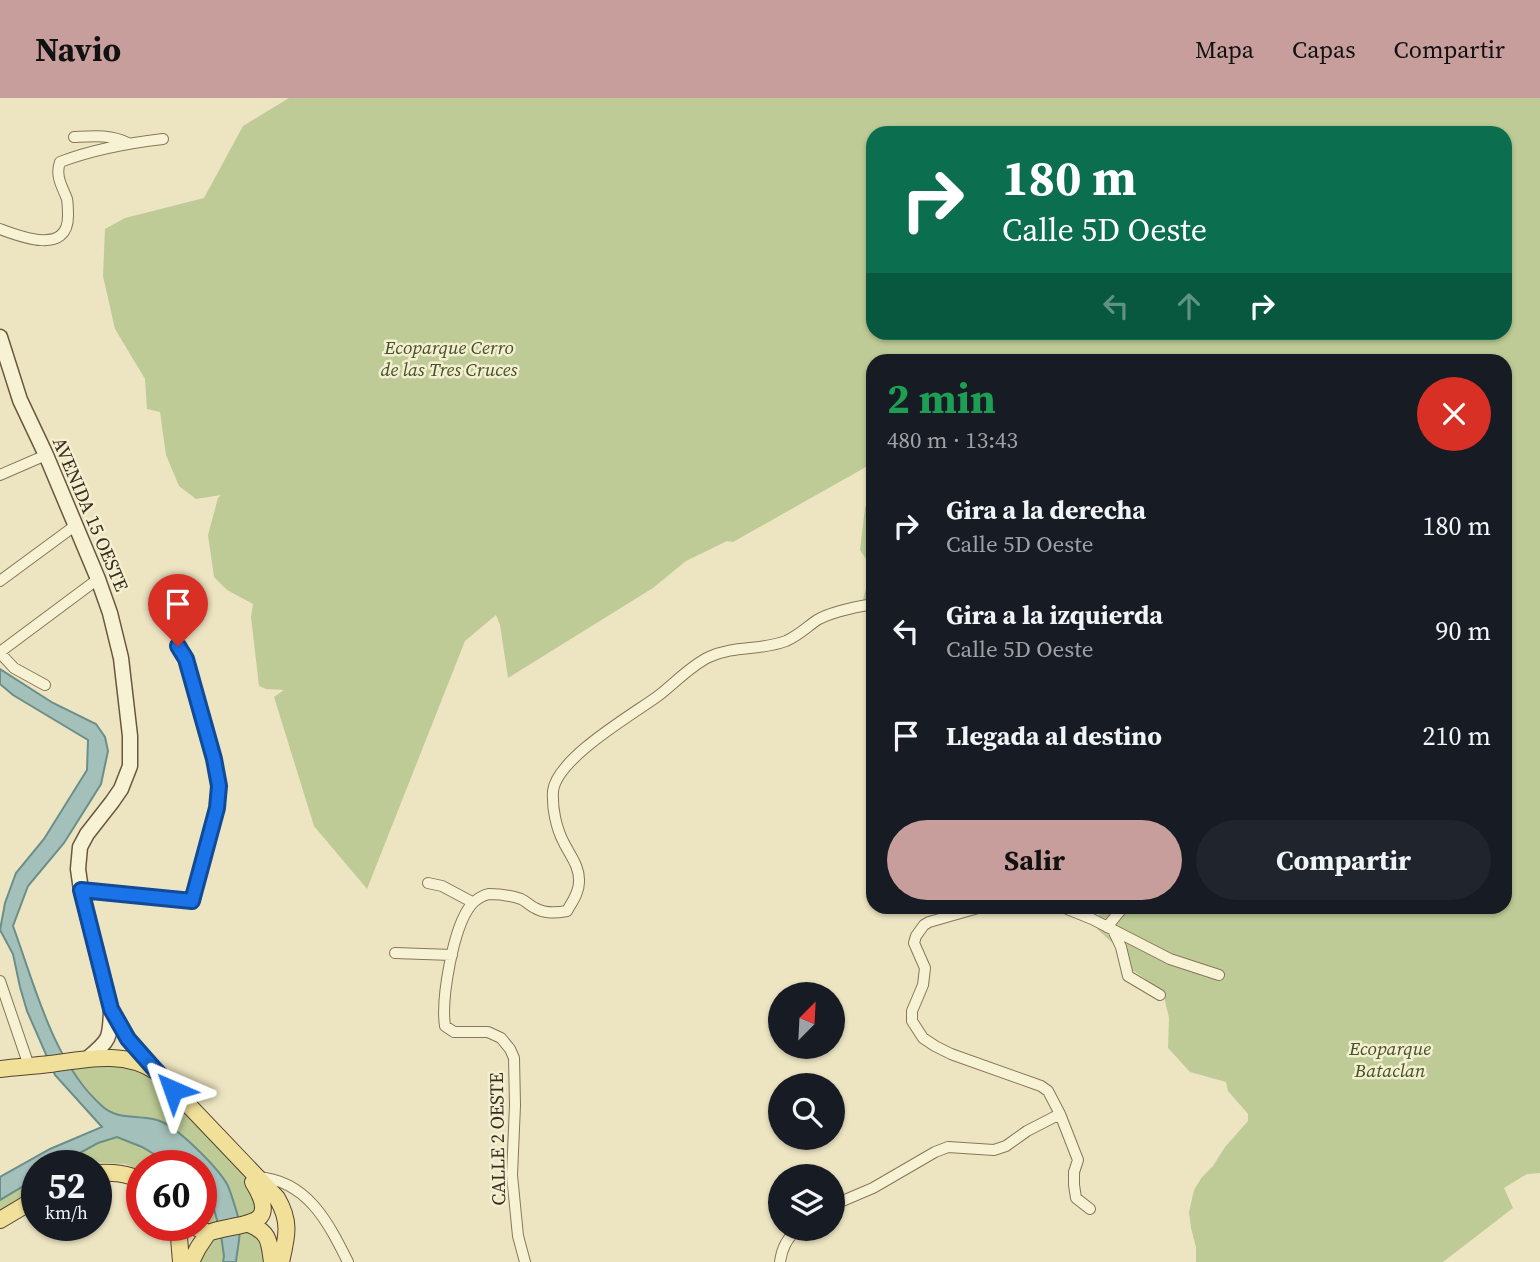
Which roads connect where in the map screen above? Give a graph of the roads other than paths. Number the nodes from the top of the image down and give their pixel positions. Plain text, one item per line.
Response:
1 (74, 137) dead end
2 (163, 139) dead end
3 (128, 144) junction
4 (0, 229) edge
5 (0, 337) edge
6 (46, 455) junction
7 (0, 475) edge
8 (76, 525) junction
9 (98, 579) junction
10 (0, 581) edge
11 (866, 605) edge
12 (178, 646) dead end
13 (0, 653) edge
14 (45, 685) dead end
15 (428, 883) dead end
16 (81, 890) junction
17 (472, 902) junction
18 (957, 914) edge
19 (1088, 914) edge
20 (1119, 914) edge
21 (1110, 929) junction
22 (396, 953) dead end
23 (452, 955) junction
24 (1219, 975) dead end
25 (0, 981) edge
26 (1160, 995) dead end
27 (111, 1009) junction
28 (84, 1059) junction
29 (35, 1065) junction
30 (0, 1069) edge
31 (157, 1072) junction
32 (1060, 1114) junction
33 (241, 1160) junction
34 (257, 1177) junction
35 (845, 1200) edge
36 (21, 1208) edge
37 (1090, 1209) dead end
38 (0, 1220) edge
39 (246, 1224) junction
40 (217, 1231) edge
41 (179, 1241) edge
42 (204, 1241) edge
43 (786, 1241) edge
44 (181, 1262) edge
45 (191, 1262) edge
46 (272, 1262) edge
47 (281, 1262) edge
48 (348, 1262) edge
49 (524, 1262) edge
50 (780, 1262) edge

1 - 3 street
2 - 3 street
3 - 4 street
5 - 6 street, AVENIDA 15 OESTE
6 - 7 street
6 - 8 street, AVENIDA 15 OESTE
8 - 9 street, AVENIDA 15 OESTE
8 - 10 street
9 - 13 street
9 - 16 street, AVENIDA 15 OESTE
11 - 17 street
12 - 16 street
13 - 14 street
15 - 17 street
16 - 27 street, AVENIDA 15 OESTE
17 - 23 street, CALLE 2 OESTE
18 - 32 street
19 - 21 street
20 - 21 street
21 - 24 street
21 - 26 street
22 - 23 street
23 - 49 street, CALLE 2 OESTE
25 - 29 street
27 - 28 street
27 - 31 street
28 - 29 main road
28 - 31 main road
29 - 30 main road
31 - 33 main road
32 - 35 street
32 - 37 street
33 - 34 main road
33 - 39 main road
34 - 47 main road
34 - 48 street
36 - 38 main road
39 - 40 main road
39 - 46 main road
41 - 44 main road
42 - 45 main road
43 - 50 street

